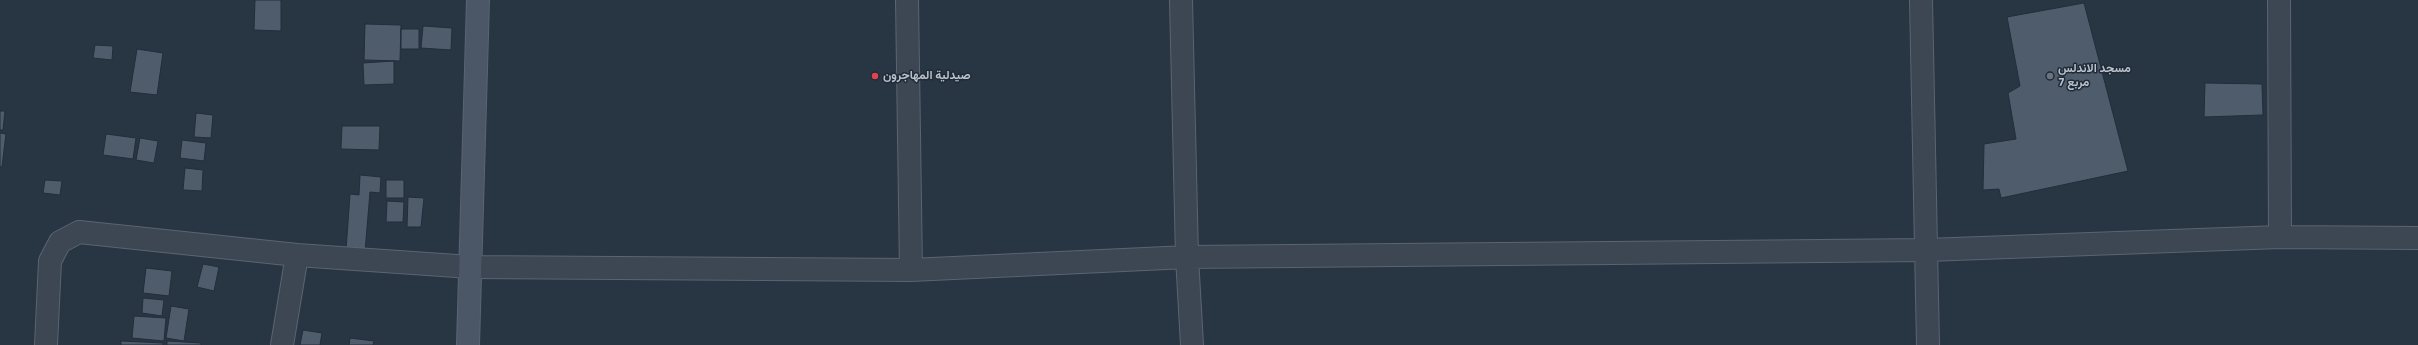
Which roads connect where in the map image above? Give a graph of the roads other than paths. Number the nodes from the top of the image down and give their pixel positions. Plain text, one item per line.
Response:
1 (478, 0) edge
2 (907, 0) edge
3 (1181, 0) edge
4 (1921, 0) edge
5 (2279, 0) edge
6 (2280, 236) junction
7 (2418, 238) edge
8 (1927, 250) junction
9 (297, 255) junction
10 (1187, 257) junction
11 (471, 267) junction
12 (911, 270) junction
13 (46, 345) edge
14 (282, 345) edge
15 (468, 345) edge
16 (1192, 345) edge
17 (1928, 345) edge

1 - 11 street
2 - 12 street
3 - 10 street
4 - 8 street
5 - 6 street
6 - 7 street
6 - 8 street
8 - 10 street
8 - 17 street
9 - 11 street
9 - 13 street
9 - 14 street
10 - 12 street
10 - 16 street
11 - 12 street
11 - 15 street

